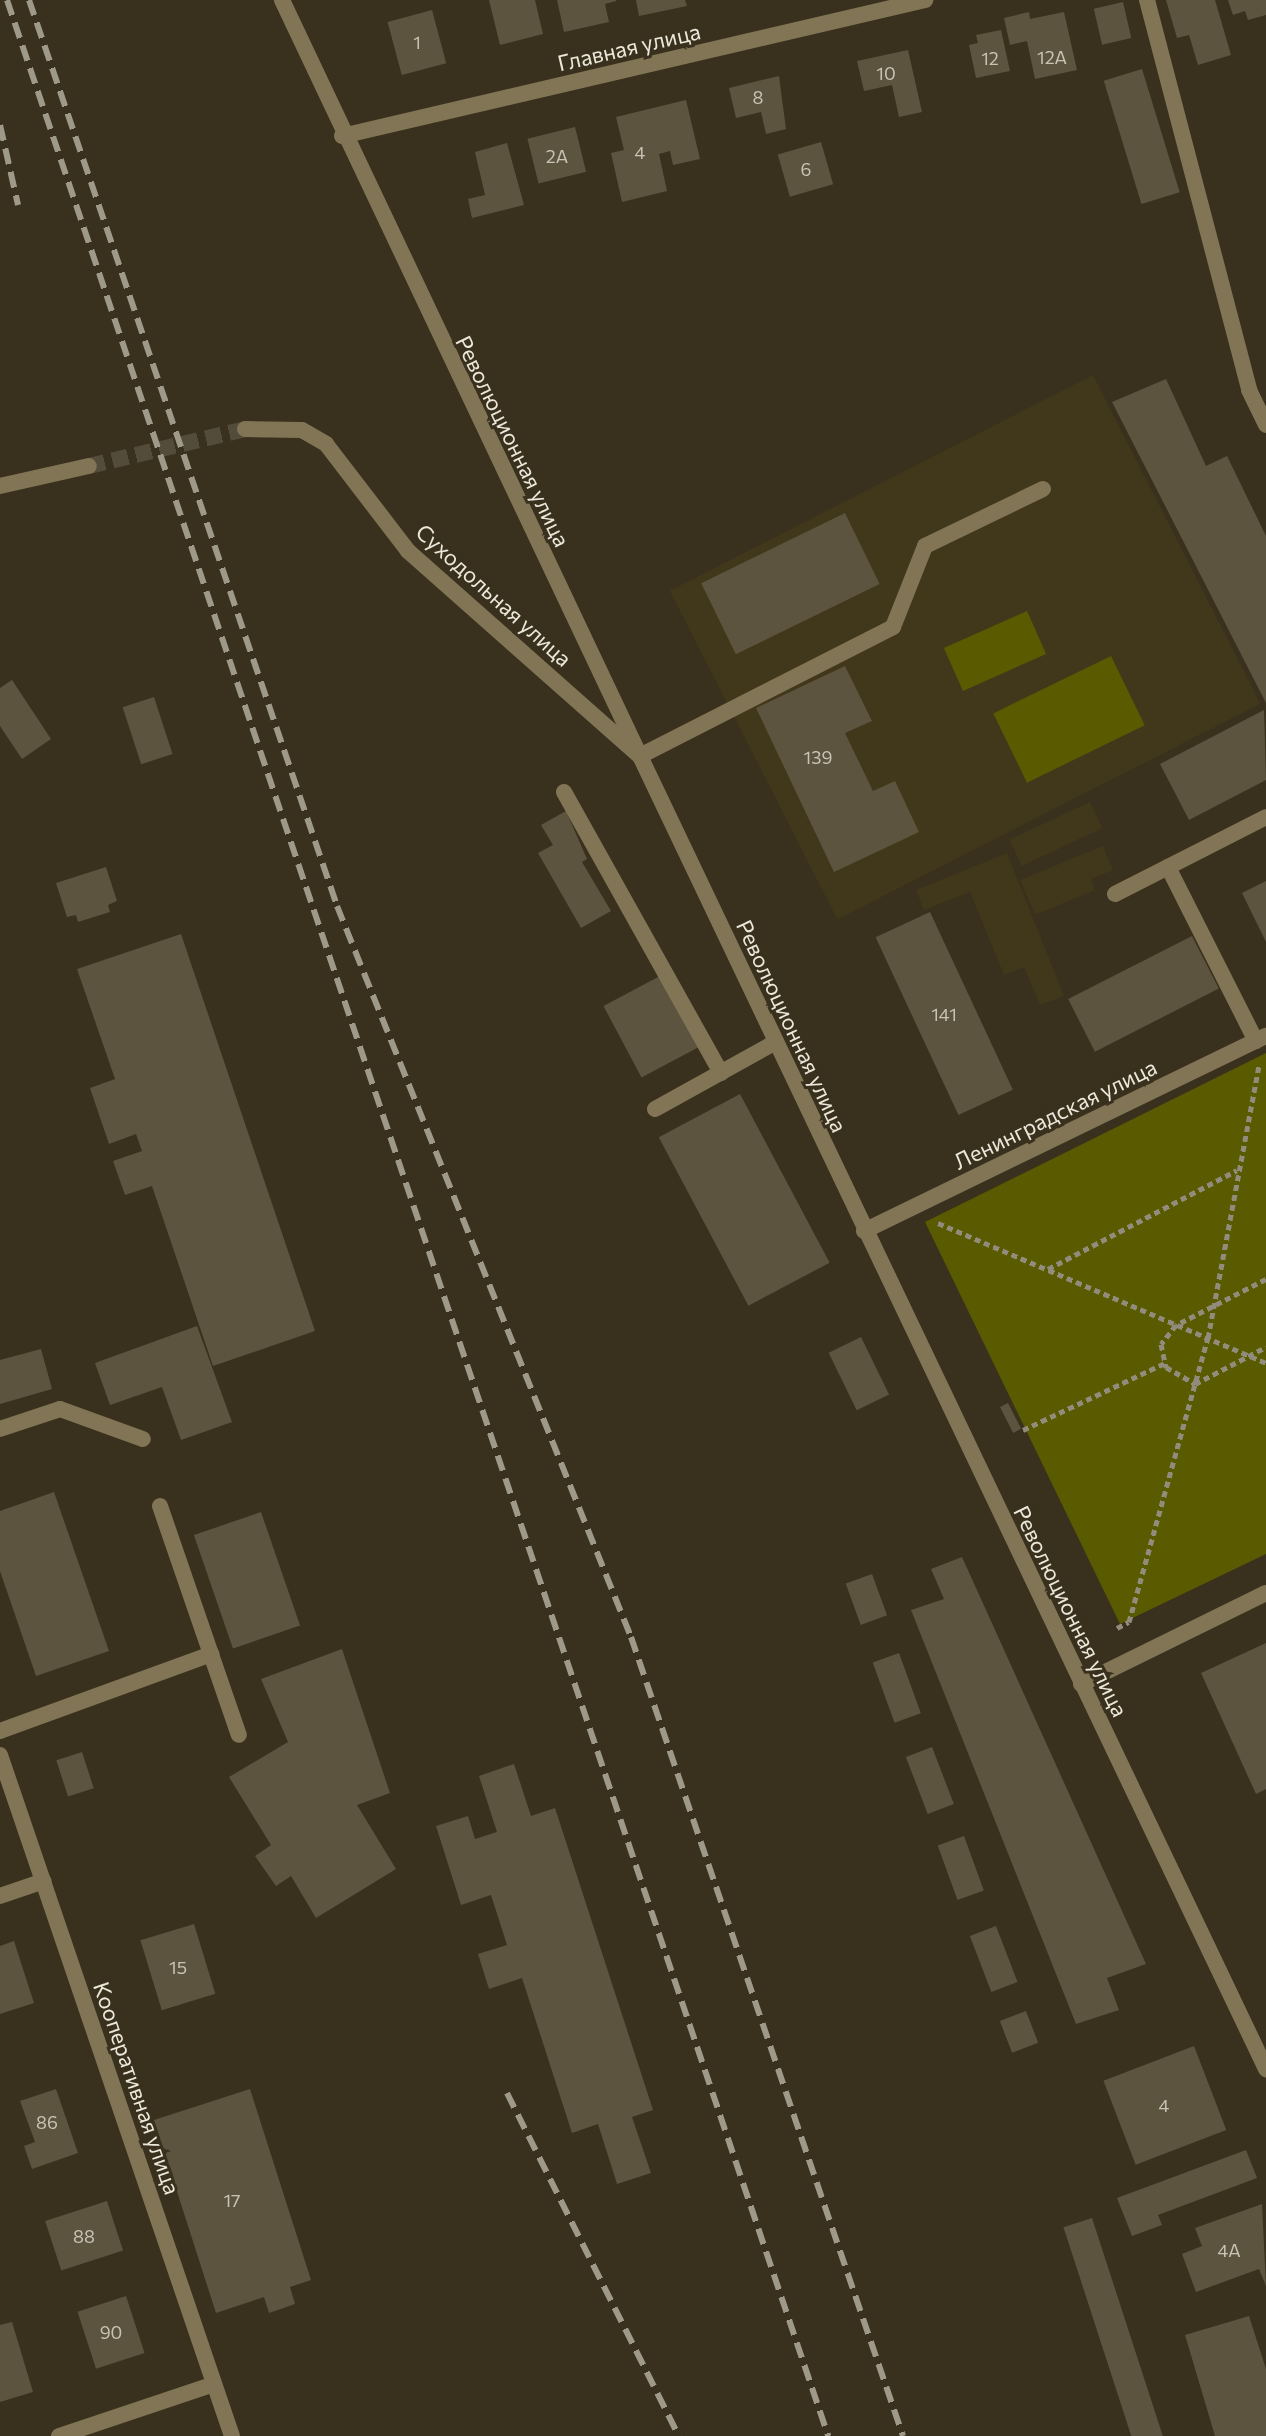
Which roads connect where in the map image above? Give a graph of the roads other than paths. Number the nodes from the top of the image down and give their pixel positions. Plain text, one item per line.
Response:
1 (282, 0) edge
2 (925, 0) edge
3 (1147, 0) edge
4 (342, 136) junction
5 (1266, 425) edge
6 (245, 429) tunnel mouth
7 (89, 466) tunnel mouth
8 (0, 486) edge
9 (1043, 489) dead end
10 (640, 756) junction
11 (564, 792) dead end
12 (1266, 817) edge
13 (1168, 867) junction
14 (1115, 894) dead end
15 (1262, 1038) edge
16 (776, 1042) junction
17 (721, 1073) junction
18 (655, 1109) dead end
19 (864, 1231) junction
20 (0, 1429) edge
21 (143, 1439) dead end
22 (160, 1506) dead end
23 (1266, 1593) edge
24 (211, 1654) junction
25 (1081, 1684) junction
26 (0, 1731) edge
27 (239, 1735) dead end
28 (0, 1755) edge
29 (44, 1881) junction
30 (0, 1896) edge
31 (1266, 2069) edge
32 (214, 2384) junction
33 (59, 2436) edge
34 (232, 2436) edge

1 - 4 street, Революционная улица
2 - 4 street, Главная улица
3 - 5 street
4 - 10 street, Революционная улица
6 - 10 street, Суходольная улица
7 - 8 street
9 - 10 street
10 - 16 street, Революционная улица
11 - 17 street
12 - 13 street
13 - 14 street
13 - 15 street
15 - 19 street, Ленинградская улица
16 - 17 street
16 - 19 street, Революционная улица
17 - 18 street
19 - 25 street, Революционная улица
20 - 21 street
22 - 24 street
23 - 25 street
24 - 26 street
24 - 27 street
25 - 31 street, Революционная улица
28 - 29 street, Кооперативная улица
29 - 30 street
29 - 32 street, Кооперативная улица
32 - 33 street
32 - 34 street, Кооперативная улица

